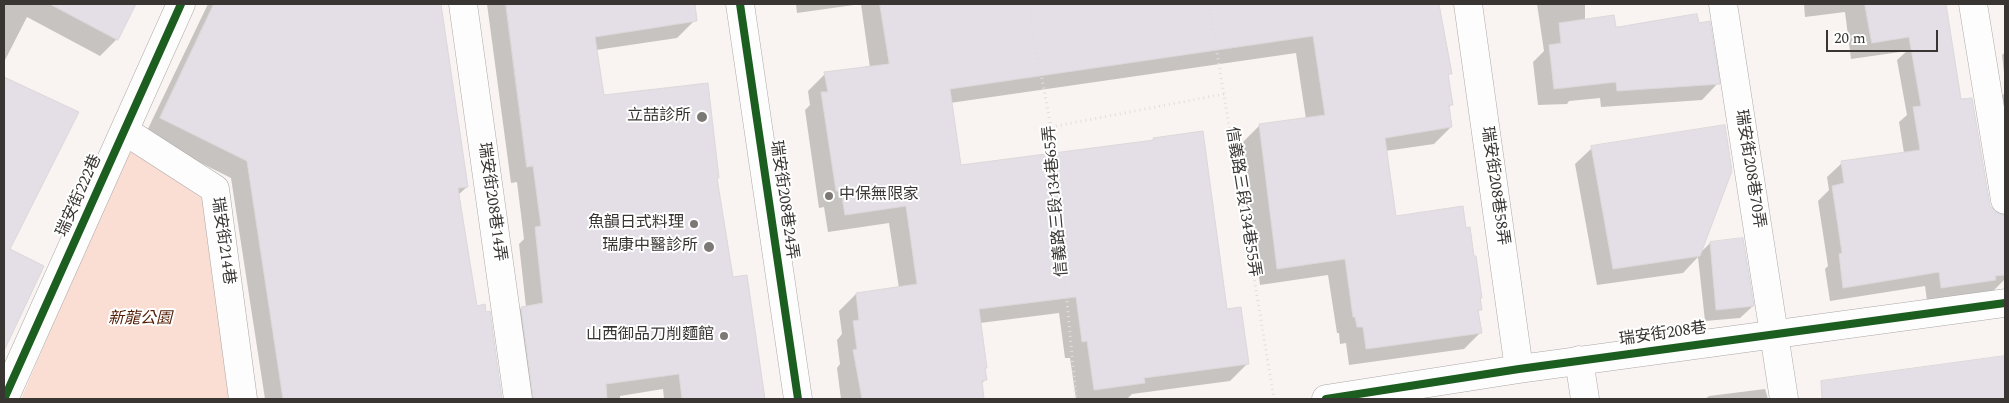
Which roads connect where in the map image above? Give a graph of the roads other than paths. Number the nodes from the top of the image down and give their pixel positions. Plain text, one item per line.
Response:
1 (182, 4) edge
2 (463, 4) edge
3 (740, 4) edge
4 (1468, 4) edge
5 (1724, 4) edge
6 (1974, 4) edge
7 (125, 131) junction
8 (2005, 200) edge
9 (2005, 303) edge
10 (1774, 334) junction
11 (1579, 360) junction
12 (1519, 369) junction
13 (4, 399) edge
14 (244, 399) edge
15 (518, 399) edge
16 (798, 399) edge
17 (1330, 399) edge
18 (1585, 399) edge
19 (1784, 399) edge

1 - 7 street, 瑞安街222巷
2 - 15 street, 瑞安街208巷14弄
3 - 16 street, 瑞安街208巷24弄
4 - 12 street, 瑞安街208巷58弄
5 - 10 street, 瑞安街208巷70弄
6 - 8 street
7 - 13 street, 瑞安街222巷
7 - 14 street, 瑞安街214巷
9 - 10 street, 瑞安街208巷
10 - 11 street, 瑞安街208巷
10 - 19 street, 瑞安街208巷70弄
11 - 12 street, 瑞安街208巷
11 - 18 street
12 - 17 street, 瑞安街208巷

